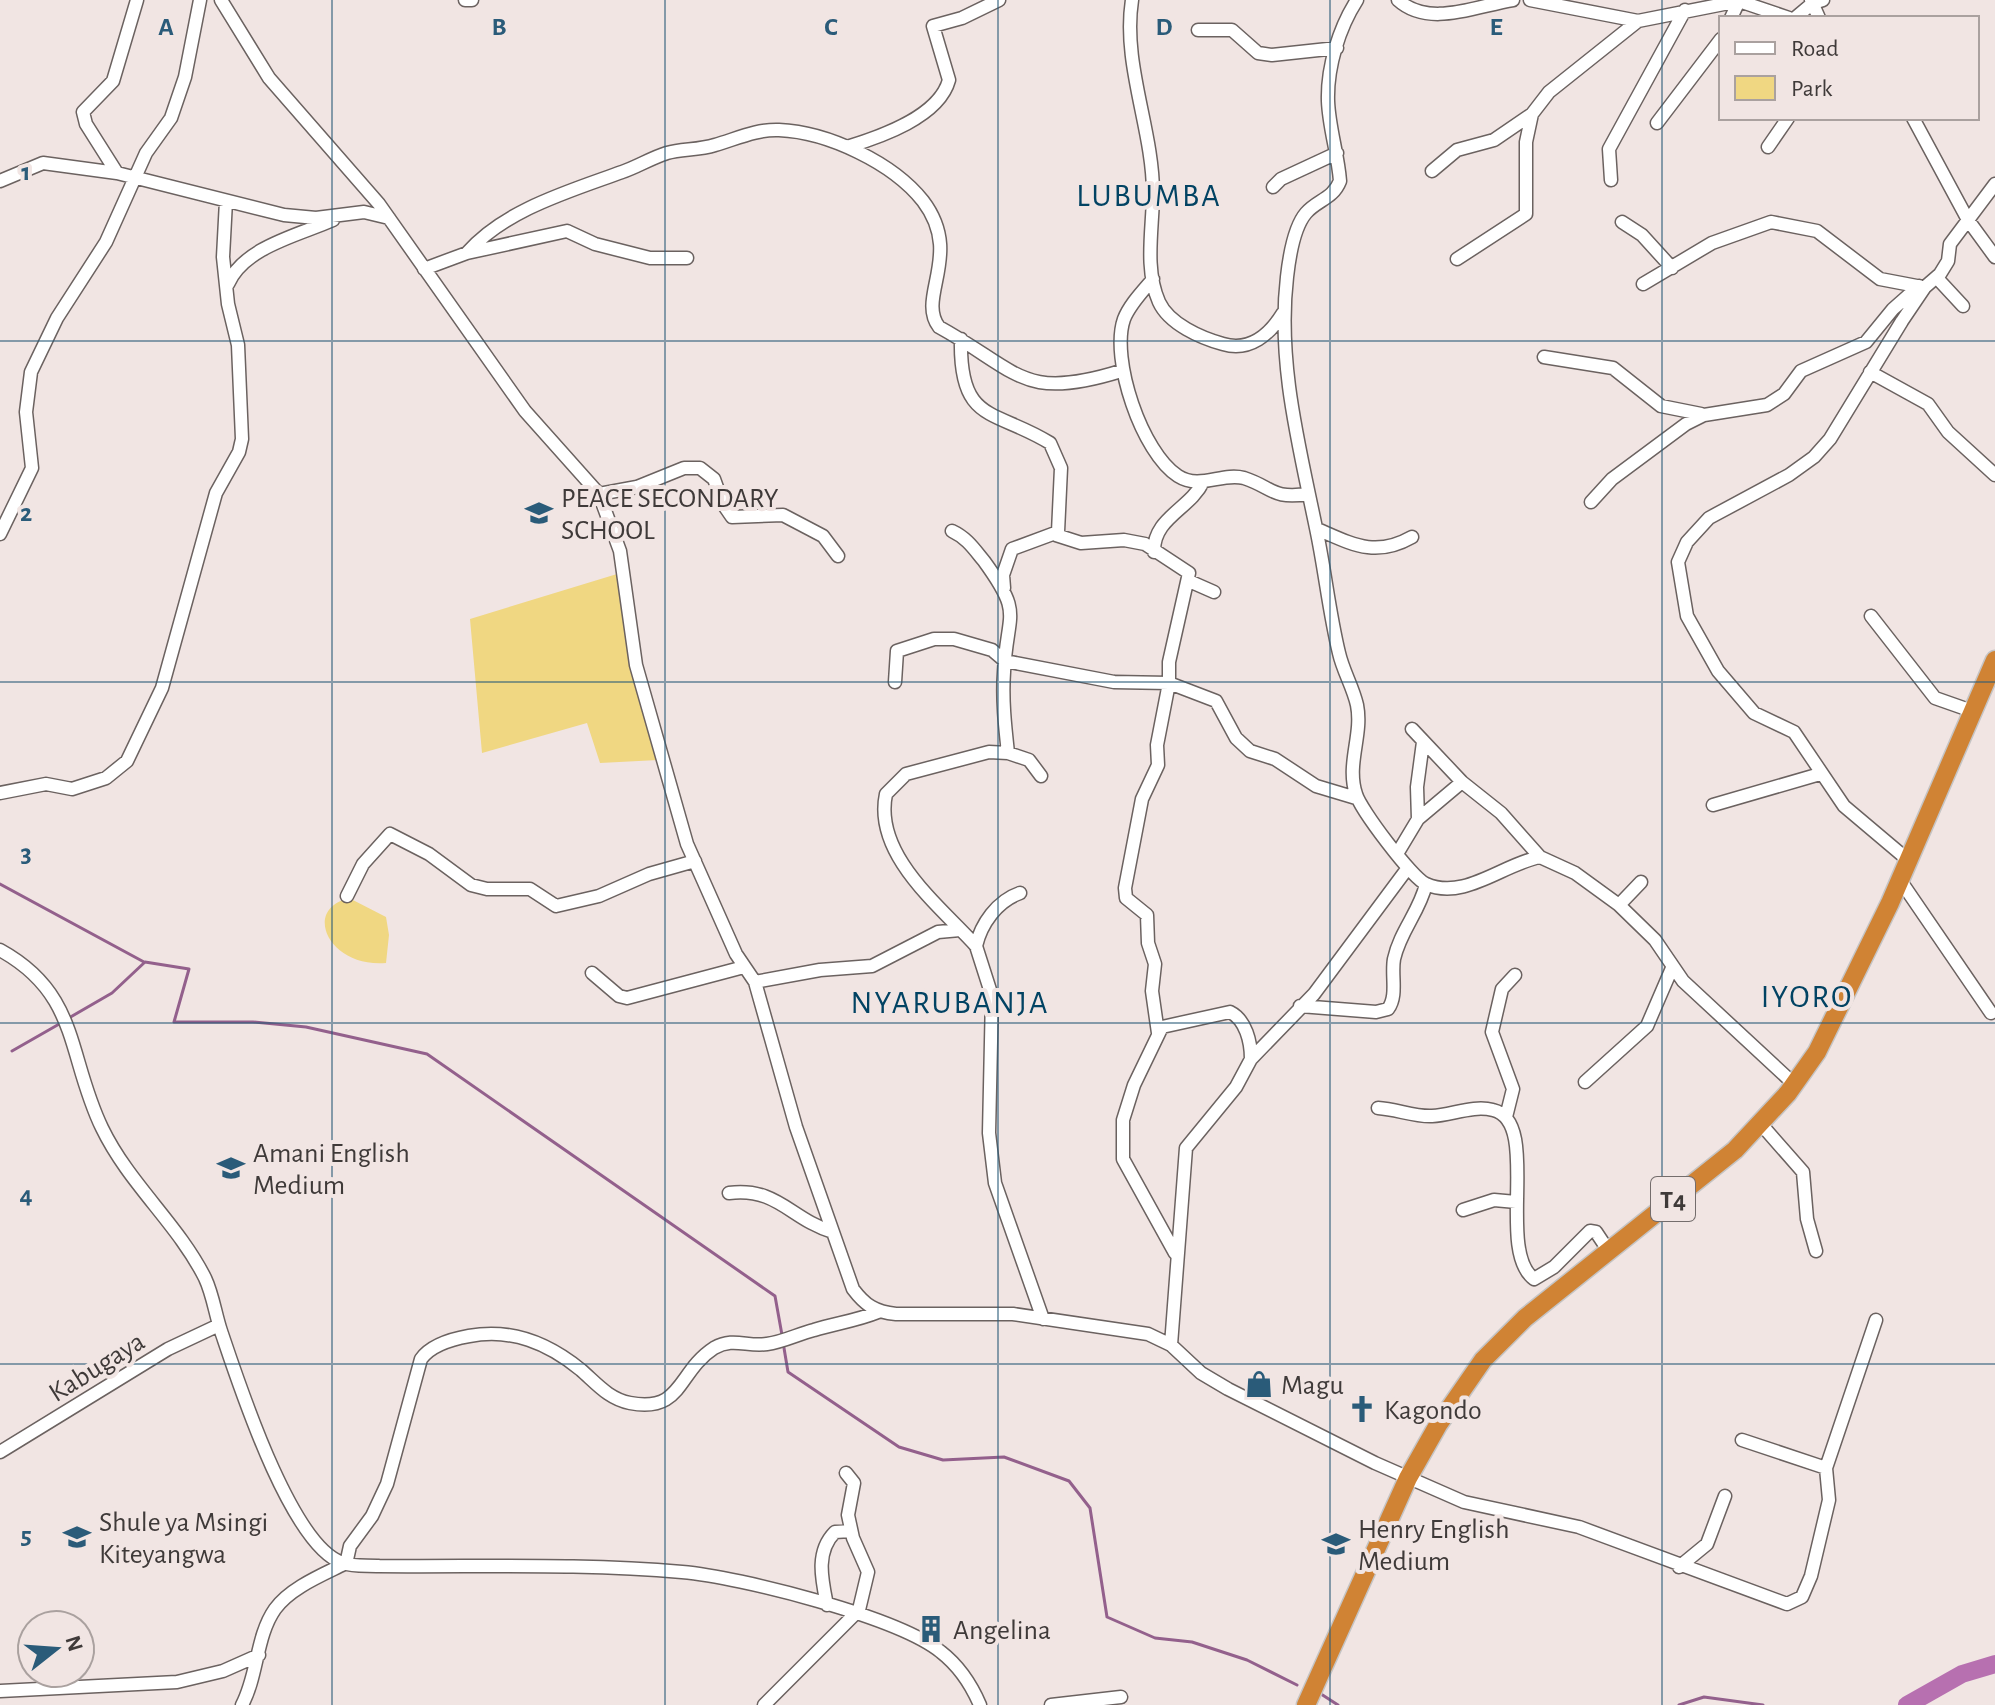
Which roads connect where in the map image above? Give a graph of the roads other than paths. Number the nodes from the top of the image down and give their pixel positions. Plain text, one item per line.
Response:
1 (137, 0) edge
2 (200, 0) edge
3 (221, 0) edge
4 (465, 0) edge
5 (472, 0) edge
6 (999, 0) edge
7 (1132, 0) edge
8 (1357, 0) edge
9 (1398, 0) edge
10 (1513, 0) edge
11 (1530, 0) edge
12 (1739, 1) edge
13 (1816, 1) edge
14 (1712, 2) edge
15 (1685, 10) junction
16 (1786, 16) edge
17 (1795, 16) edge
18 (1638, 21) junction
19 (1198, 30) dead end
20 (1719, 42) edge
21 (1337, 48) junction
22 (1532, 114) junction
23 (1787, 120) edge
24 (1914, 120) edge
25 (1657, 123) dead end
26 (847, 147) junction
27 (1768, 147) dead end
28 (1337, 153) junction
29 (1432, 171) dead end
30 (117, 173) junction
31 (132, 178) junction
32 (1611, 180) dead end
33 (0, 181) edge
34 (1995, 184) edge
35 (1273, 187) dead end
36 (226, 201) junction
37 (339, 217) junction
38 (389, 218) junction
39 (1968, 220) junction
40 (1622, 222) dead end
41 (224, 242) junction
42 (467, 253) junction
43 (1995, 257) edge
44 (687, 258) dead end
45 (1457, 259) dead end
46 (247, 260) junction
47 (1672, 268) junction
48 (424, 269) junction
49 (1937, 278) junction
50 (1153, 279) junction
51 (228, 284) junction
52 (1643, 284) dead end
53 (1922, 286) junction
54 (1963, 306) dead end
55 (1284, 312) junction
56 (961, 339) junction
57 (1544, 357) dead end
58 (1121, 371) junction
59 (1870, 372) junction
60 (1704, 415) junction
61 (1995, 475) edge
62 (1203, 482) junction
63 (599, 494) junction
64 (1308, 494) junction
65 (1591, 502) dead end
66 (1317, 529) junction
67 (952, 531) dead end
68 (0, 534) edge
69 (1056, 535) junction
70 (1412, 537) dead end
71 (1154, 552) junction
72 (838, 556) dead end
73 (1189, 581) junction
74 (1004, 588) junction
75 (1214, 592) dead end
76 (1871, 616) dead end
77 (1995, 660) edge
78 (1005, 661) junction
79 (895, 682) dead end
80 (1169, 683) junction
81 (1972, 711) junction
82 (1412, 729) dead end
83 (1423, 742) junction
84 (1008, 753) junction
85 (1820, 774) junction
86 (1041, 776) dead end
87 (1462, 782) junction
88 (0, 793) edge
89 (1356, 798) junction
90 (1713, 805) dead end
91 (1418, 819) junction
92 (1397, 854) junction
93 (1540, 857) junction
94 (1908, 860) junction
95 (695, 861) junction
96 (1407, 869) junction
97 (1900, 880) junction
98 (1641, 882) dead end
99 (1426, 884) junction
100 (1020, 893) dead end
101 (347, 896) dead end
102 (1619, 905) junction
103 (960, 930) junction
104 (976, 946) junction
105 (0, 950) edge
106 (744, 967) junction
107 (1672, 968) junction
108 (592, 973) dead end
109 (1515, 975) dead end
110 (755, 982) junction
111 (1300, 1006) junction
112 (1991, 1013) dead end
113 (1158, 1033) junction
114 (1251, 1059) junction
115 (1585, 1082) dead end
116 (1794, 1084) junction
117 (1378, 1108) dead end
118 (1506, 1117) junction
119 (1760, 1123) junction
120 (729, 1193) dead end
121 (1516, 1202) junction
122 (1463, 1210) dead end
123 (833, 1232) junction
124 (1608, 1250) junction
125 (1816, 1251) dead end
126 (1176, 1254) junction
127 (878, 1312) junction
128 (1043, 1319) junction
129 (1876, 1320) dead end
130 (219, 1325) junction
131 (1171, 1345) junction
132 (1742, 1440) dead end
133 (0, 1452) edge
134 (1826, 1468) junction
135 (846, 1473) dead end
136 (1408, 1478) junction
137 (1725, 1496) dead end
138 (851, 1531) junction
139 (345, 1564) junction
140 (1679, 1567) junction
141 (827, 1605) junction
142 (857, 1613) junction
143 (259, 1655) junction
144 (0, 1691) edge
145 (1121, 1697) dead end
146 (242, 1705) edge
147 (764, 1705) edge
148 (980, 1705) edge
149 (1051, 1705) edge
150 (1306, 1705) edge

1 - 30 street
2 - 31 street
3 - 38 street
4 - 5 street
6 - 26 street
7 - 50 street
8 - 21 street
9 - 10 street
11 - 18 street
12 - 14 street
12 - 16 street
13 - 17 street
14 - 15 street
15 - 18 street
15 - 32 street
18 - 22 street
19 - 21 street
20 - 25 street
21 - 28 street
22 - 29 street
22 - 45 street
23 - 27 street
24 - 39 street
26 - 42 street
26 - 56 street
28 - 35 street
28 - 55 street
30 - 31 street
30 - 33 street
31 - 36 street
31 - 68 street
34 - 39 street
36 - 37 street
36 - 41 street
37 - 38 street
37 - 46 street
38 - 48 street
39 - 43 street
39 - 49 street
40 - 47 street
41 - 46 street
41 - 51 street
42 - 44 street
42 - 48 street
46 - 51 street
47 - 52 street
47 - 53 street
48 - 63 street
49 - 53 street
49 - 54 street
50 - 55 street
50 - 58 street
51 - 88 street
53 - 59 street
53 - 60 street
55 - 64 street
56 - 58 street
56 - 69 street
57 - 60 street
58 - 62 street
59 - 61 street
59 - 85 street
60 - 65 street
62 - 64 street
62 - 71 street
63 - 72 street
63 - 95 street
64 - 66 street
66 - 70 street
66 - 89 street
67 - 74 street
69 - 71 street
69 - 74 street
71 - 73 street
73 - 75 street
73 - 80 street
74 - 78 street
76 - 81 street
77 - 81 highway, T4
78 - 79 street
78 - 80 street
78 - 84 street
80 - 89 street
80 - 113 street
81 - 94 highway, T4
82 - 83 street
83 - 87 street
83 - 91 street
84 - 86 street
84 - 103 street
85 - 90 street
85 - 94 street
87 - 91 street
87 - 93 street
89 - 92 street
91 - 92 street
92 - 96 street
93 - 99 street
93 - 102 street
94 - 97 highway, T4
95 - 101 street
95 - 106 street
96 - 99 street
96 - 111 street
97 - 112 street
97 - 116 highway, T4
98 - 102 street
99 - 111 street
100 - 104 street
102 - 107 street
103 - 104 street
103 - 110 street
104 - 128 street
105 - 130 street
106 - 108 street
106 - 110 street
107 - 115 street
107 - 116 street
109 - 118 street
110 - 123 street
111 - 114 street
113 - 114 street
113 - 126 street
114 - 126 street
116 - 119 highway, T4
117 - 118 street
118 - 121 street
119 - 124 highway, T4
119 - 125 street
120 - 123 street
121 - 122 street
121 - 124 street
123 - 127 street
124 - 136 highway, T4
126 - 131 street
127 - 128 street
127 - 139 street
128 - 131 street
129 - 134 street
130 - 133 street, Kabugaya
130 - 139 street
131 - 136 street
132 - 134 street
134 - 140 street
135 - 138 street
136 - 140 street
136 - 150 highway, T4
137 - 140 street
138 - 141 street
138 - 142 street
139 - 141 street
139 - 143 street
141 - 142 street
142 - 147 street
142 - 148 street
143 - 144 street
143 - 146 street
145 - 149 street

